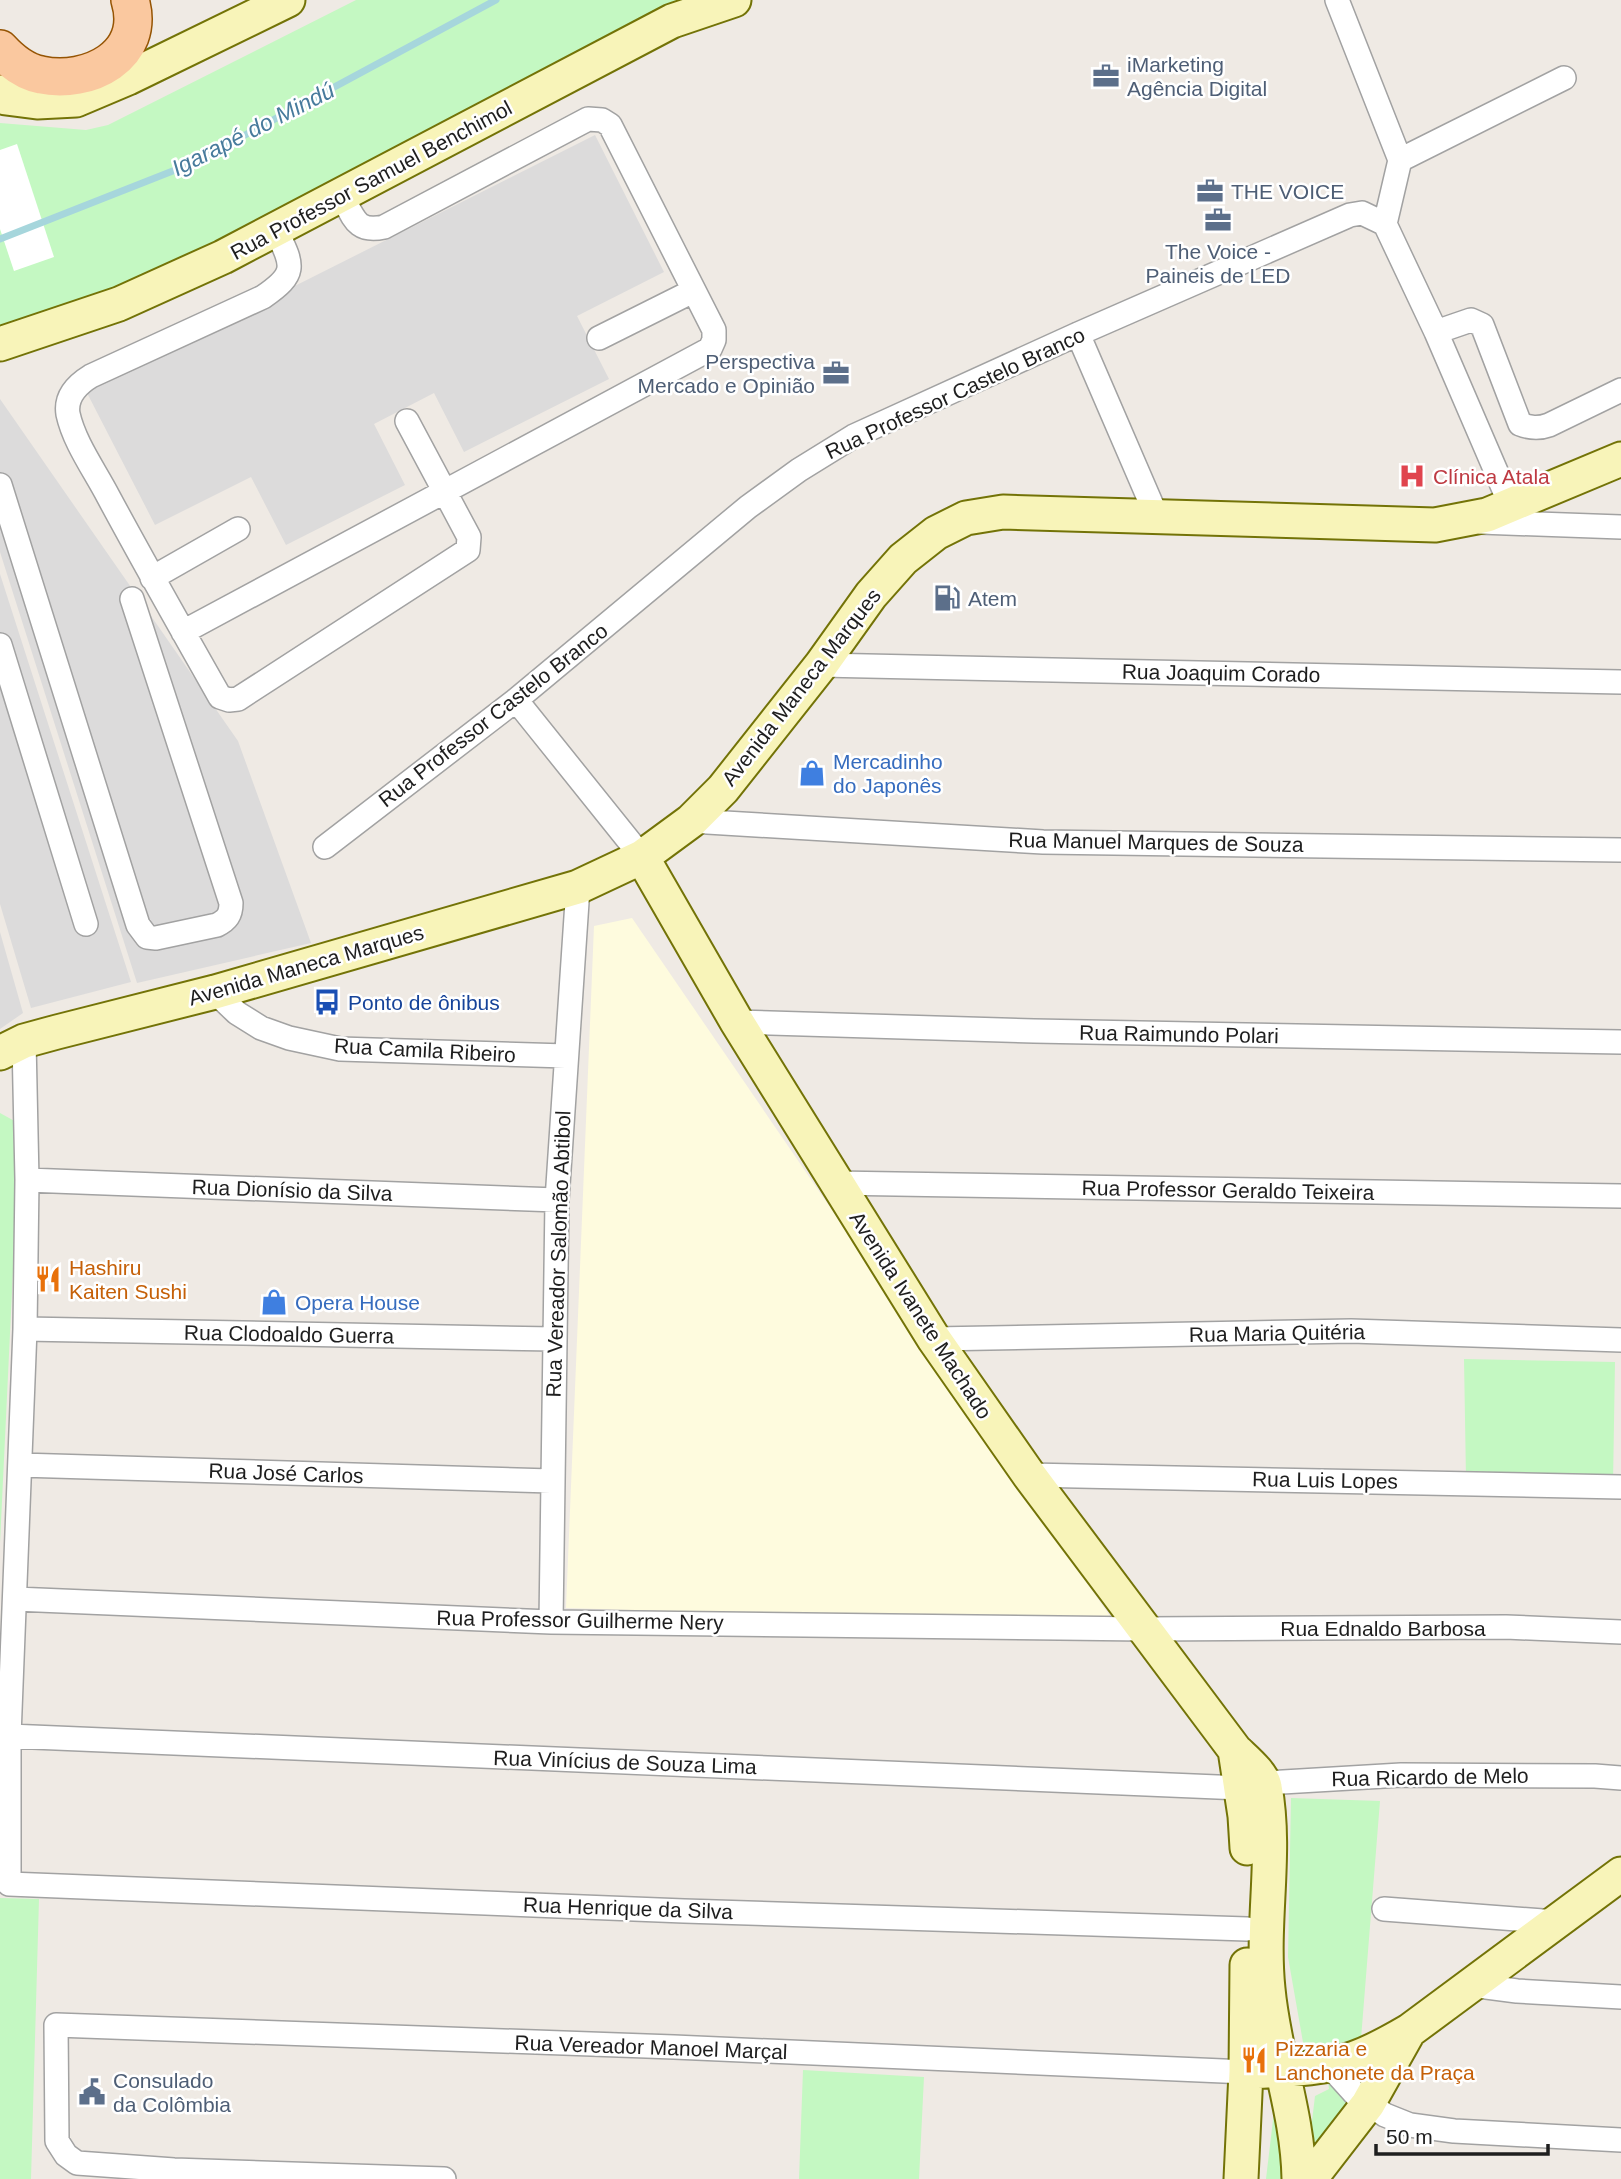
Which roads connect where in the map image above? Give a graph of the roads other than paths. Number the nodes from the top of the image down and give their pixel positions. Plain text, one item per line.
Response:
1 (130, 0) edge
2 (288, 0) edge
3 (734, 0) edge
4 (1337, 0) edge
5 (0, 49) edge
6 (1564, 78) dead end
7 (2, 96) edge
8 (1400, 160) junction
9 (342, 196) junction
10 (1385, 224) junction
11 (276, 230) junction
12 (693, 291) junction
13 (1436, 332) junction
14 (1078, 334) junction
15 (599, 338) dead end
16 (0, 344) edge
17 (1621, 390) edge
18 (407, 421) dead end
19 (1621, 459) edge
20 (0, 485) edge
21 (443, 491) junction
22 (1511, 506) junction
23 (1157, 517) junction
24 (1463, 521) junction
25 (1621, 527) edge
26 (238, 529) dead end
27 (152, 578) junction
28 (132, 599) dead end
29 (183, 632) junction
30 (0, 645) edge
31 (821, 665) junction
32 (1621, 682) edge
33 (516, 701) junction
34 (691, 821) junction
35 (325, 847) dead end
36 (1621, 850) edge
37 (642, 857) junction
38 (578, 887) junction
39 (86, 924) dead end
40 (215, 992) junction
41 (737, 1022) junction
42 (1621, 1042) edge
43 (12, 1047) edge
44 (566, 1056) junction
45 (27, 1180) junction
46 (835, 1183) junction
47 (1621, 1196) edge
48 (557, 1200) junction
49 (25, 1329) junction
50 (554, 1339) junction
51 (934, 1339) junction
52 (1621, 1340) edge
53 (20, 1465) junction
54 (1029, 1475) junction
55 (551, 1481) junction
56 (1621, 1487) edge
57 (15, 1599) junction
58 (551, 1622) junction
59 (1145, 1629) junction
60 (1621, 1632) edge
61 (9, 1736) junction
62 (1621, 1778) edge
63 (1253, 1785) junction
64 (1621, 1874) edge
65 (1384, 1909) dead end
66 (1556, 1922) junction
67 (1247, 1928) junction
68 (1471, 1985) junction
69 (1621, 1997) edge
70 (1409, 2031) junction
71 (1328, 2064) junction
72 (1283, 2070) junction
73 (1246, 2072) junction
74 (1368, 2104) junction
75 (1621, 2140) edge
76 (444, 2179) edge
77 (1241, 2179) edge
78 (1299, 2179) edge
79 (1310, 2179) edge

1 - 5 main road
2 - 7 street
3 - 9 street, Rua Professor Samuel Benchimol
4 - 8 street
6 - 8 street
8 - 10 street
9 - 11 street, Rua Professor Samuel Benchimol
9 - 12 street
10 - 13 street
10 - 14 street, Rua Professor Castelo Branco
11 - 16 street, Rua Professor Samuel Benchimol
11 - 27 street
12 - 15 street
12 - 21 street
13 - 17 street
13 - 22 street
14 - 23 street
14 - 33 street, Rua Professor Castelo Branco
18 - 21 street
19 - 22 street, Avenida Maneca Marques
20 - 28 street
21 - 29 street
21 - 29 street
22 - 24 street, Avenida Maneca Marques
23 - 24 street, Avenida Maneca Marques
23 - 31 street, Avenida Maneca Marques
24 - 25 street
26 - 27 street
27 - 29 street
30 - 39 street
31 - 32 street, Rua Joaquim Corado
31 - 34 street, Avenida Maneca Marques
33 - 35 street, Rua Professor Castelo Branco
33 - 37 street
34 - 36 street, Rua Manuel Marques de Souza
34 - 37 street, Avenida Maneca Marques
37 - 38 street, Avenida Maneca Marques
37 - 41 street, Avenida Ivanete Machado
38 - 40 street, Avenida Maneca Marques
38 - 44 street, Rua Vereador Salomão Abtibol
40 - 43 street, Avenida Maneca Marques
40 - 44 street, Rua Camila Ribeiro
41 - 42 street, Rua Raimundo Polari
41 - 46 street, Avenida Ivanete Machado
43 - 45 street
44 - 48 street, Rua Vereador Salomão Abtibol
45 - 48 street, Rua Dionísio da Silva
45 - 49 street
46 - 47 street, Rua Professor Geraldo Teixeira
46 - 51 street, Avenida Ivanete Machado
48 - 50 street, Rua Vereador Salomão Abtibol
49 - 50 street, Rua Clodoaldo Guerra
49 - 53 street
50 - 55 street, Rua Vereador Salomão Abtibol
51 - 52 street, Rua Maria Quitéria
51 - 54 street, Avenida Ivanete Machado
53 - 55 street, Rua José Carlos
53 - 57 street
54 - 56 street, Rua Luis Lopes
54 - 59 street, Avenida Ivanete Machado
55 - 58 street, Rua Vereador Salomão Abtibol
57 - 58 street, Rua Professor Guilherme Nery
57 - 61 street
58 - 59 street, Rua Professor Guilherme Nery
59 - 60 street, Rua Ednaldo Barbosa
59 - 63 street, Avenida Ivanete Machado
61 - 63 street, Rua Vinícius de Souza Lima
61 - 67 street, Rua Henrique da Silva
62 - 63 street, Rua Ricardo de Melo
63 - 67 street, Avenida Ivanete Machado
63 - 72 street, Avenida Ivanete Machado
64 - 66 street
65 - 66 street
66 - 68 street
67 - 73 street, Avenida Ivanete Machado
68 - 69 street
68 - 70 street
70 - 71 street
70 - 74 street
71 - 72 street
71 - 74 street
72 - 73 street
72 - 78 street, Avenida Ivanete Machado
73 - 76 street, Rua Vereador Manoel Marçal
73 - 77 street, Avenida Ivanete Machado
74 - 75 street
74 - 79 street

